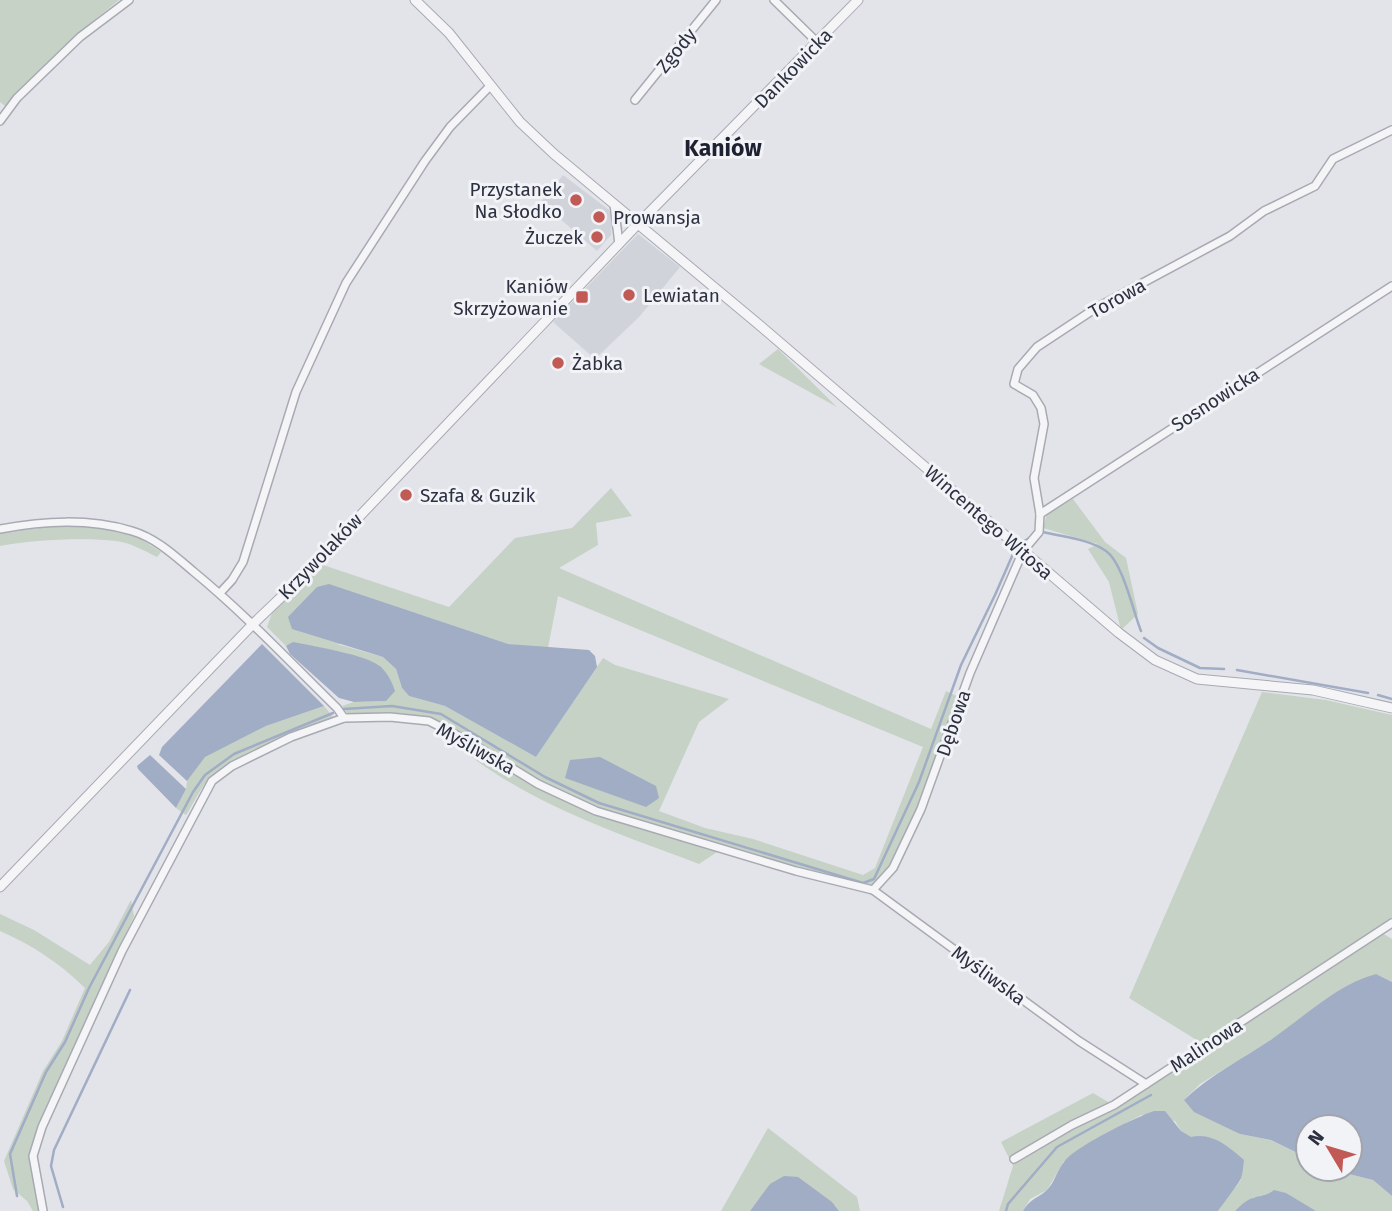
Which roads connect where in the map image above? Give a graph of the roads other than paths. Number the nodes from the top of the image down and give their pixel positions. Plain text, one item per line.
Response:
1 (129, 0) edge
2 (415, 0) edge
3 (716, 0) edge
4 (774, 0) edge
5 (858, 0) edge
6 (817, 42) junction
7 (490, 86) junction
8 (635, 100) dead end
9 (0, 121) edge
10 (1392, 130) edge
11 (614, 204) junction
12 (638, 224) junction
13 (619, 244) junction
14 (1392, 286) edge
15 (1040, 513) junction
16 (0, 529) edge
17 (1023, 551) junction
18 (219, 593) junction
19 (253, 624) junction
20 (1392, 708) edge
21 (344, 718) junction
22 (0, 887) edge
23 (873, 890) junction
24 (1392, 923) edge
25 (1146, 1084) junction
26 (1014, 1159) dead end
27 (43, 1211) edge

1 - 9 street
2 - 7 street, Wincentego Witosa
3 - 8 street, Zgody
4 - 6 street
5 - 6 street, Dankowicka
6 - 12 street, Dankowicka
7 - 11 street, Wincentego Witosa
7 - 18 street
10 - 15 street, Torowa
11 - 12 street, Wincentego Witosa
11 - 13 street
12 - 13 street, Krzywolaków
12 - 17 street, Wincentego Witosa
13 - 19 street, Krzywolaków
14 - 15 street, Sosnowicka
15 - 17 street, Torowa
16 - 18 street
17 - 20 street, Wincentego Witosa
17 - 23 street, Dębowa
18 - 19 street
19 - 21 street
19 - 22 street, Krzywolaków
21 - 23 street, Myśliwska
21 - 27 street, Myśliwska
23 - 25 street, Myśliwska
24 - 25 street, Malinowa
25 - 26 street, Malinowa

